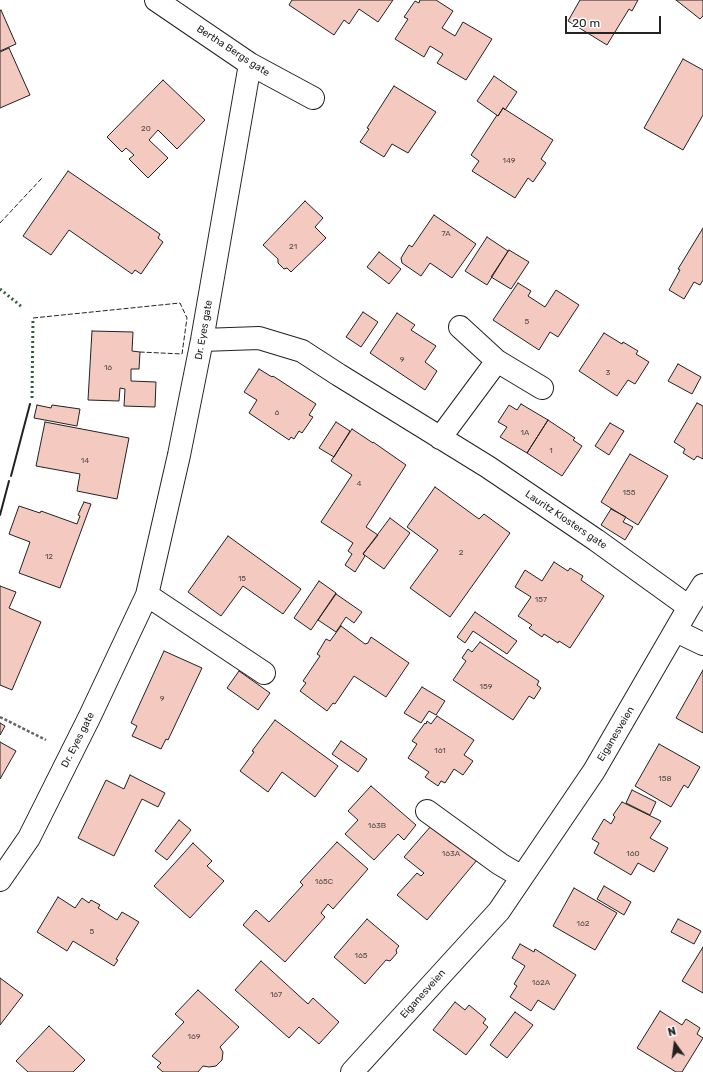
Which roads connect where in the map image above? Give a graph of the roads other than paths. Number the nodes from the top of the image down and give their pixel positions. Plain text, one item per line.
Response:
1 (156, 0) edge
2 (250, 64) junction
3 (313, 98) dead end
4 (460, 327) dead end
5 (202, 340) junction
6 (497, 361) junction
7 (542, 388) dead end
8 (440, 438) junction
9 (703, 585) edge
10 (147, 595) junction
11 (689, 607) junction
12 (676, 631) junction
13 (703, 644) edge
14 (264, 673) dead end
15 (427, 811) dead end
16 (522, 878) junction
17 (0, 880) edge
18 (352, 1072) edge

1 - 2 street, Bertha Bergs gate
2 - 3 street, Bertha Bergs gate
2 - 5 street, Dr. Eyes gate
4 - 6 street
5 - 8 street, Lauritz Klosters gate
5 - 10 street, Dr. Eyes gate
6 - 7 street
6 - 8 street
8 - 11 street, Lauritz Klosters gate
9 - 11 street, Eiganesveien
10 - 14 street
10 - 17 street, Dr. Eyes gate
11 - 12 street, Eiganesveien
12 - 13 street
12 - 16 street, Eiganesveien
15 - 16 street
16 - 18 street, Eiganesveien

